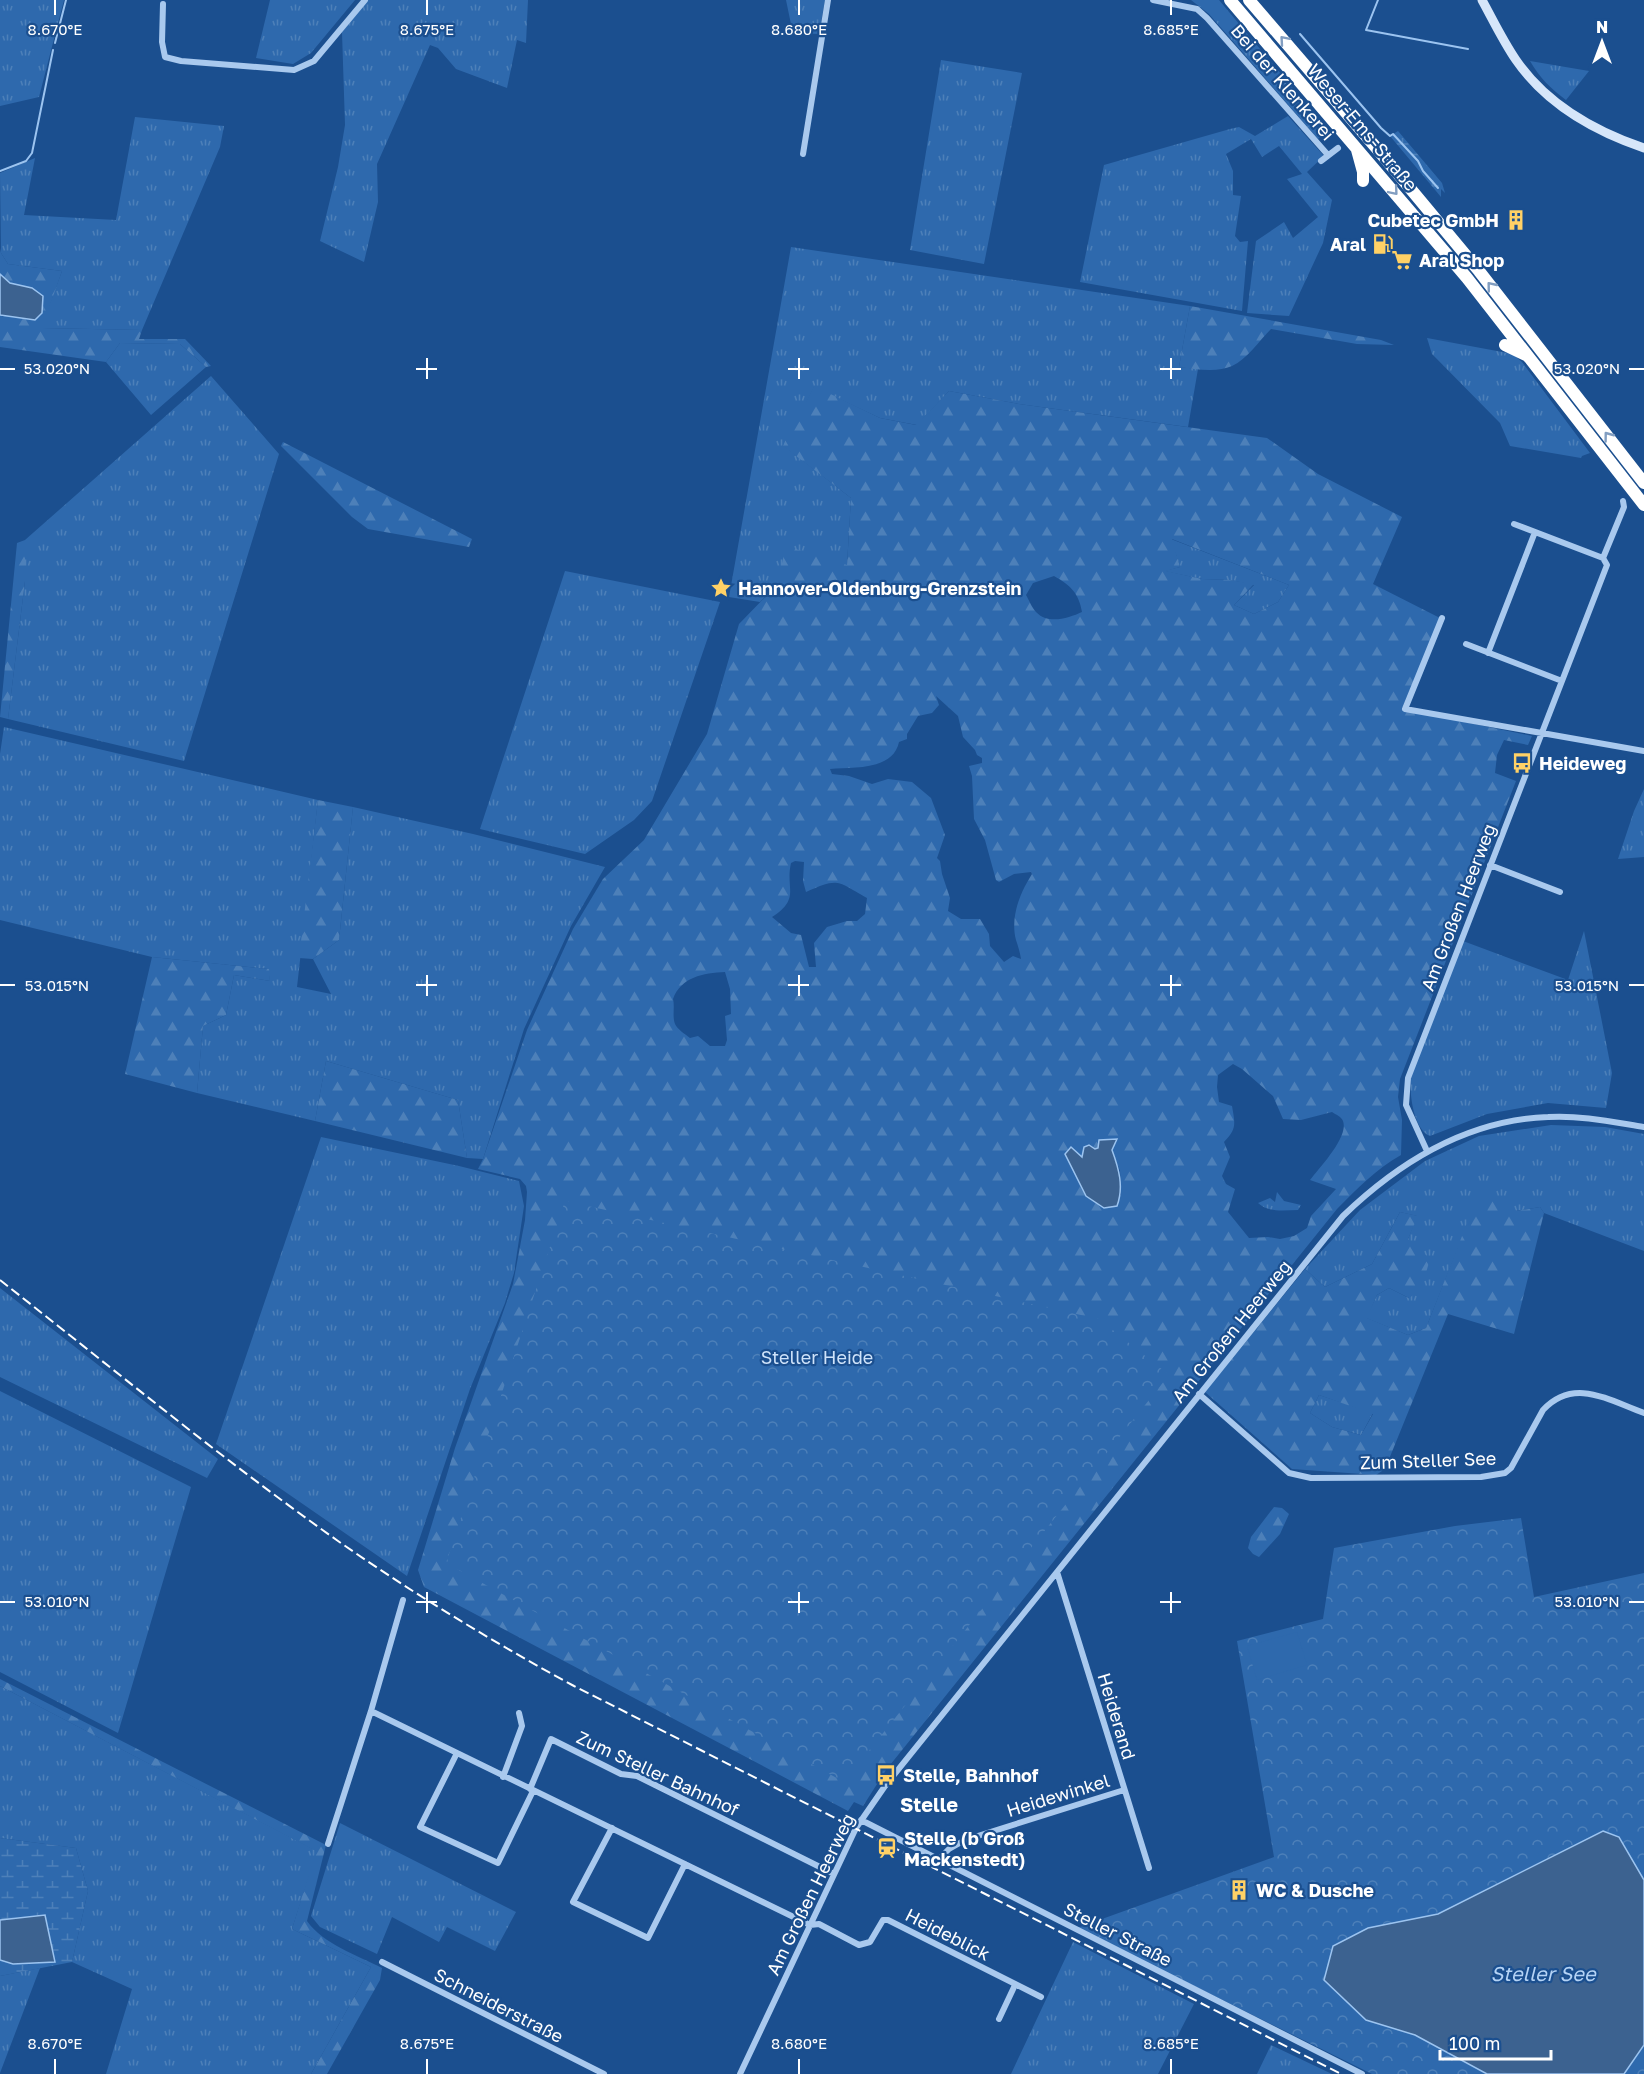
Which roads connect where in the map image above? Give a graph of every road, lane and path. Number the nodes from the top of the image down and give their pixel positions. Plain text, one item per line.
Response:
1 (364, 0) edge
2 (828, 0) edge
3 (1153, 0) edge
4 (1230, 0) edge
5 (1249, 0) edge
6 (1482, 0) edge
7 (163, 4) dead end
8 (1356, 146) junction
9 (1338, 148) dead end
10 (1644, 148) edge
11 (803, 154) dead end
12 (1328, 155) junction
13 (1321, 161) dead end
14 (1363, 181) dead end
15 (1505, 345) dead end
16 (1530, 357) junction
17 (1644, 483) edge
18 (1623, 501) dead end
19 (1644, 506) edge
20 (1514, 524) dead end
21 (1535, 532) junction
22 (1603, 558) junction
23 (1442, 618) dead end
24 (1466, 644) dead end
25 (1488, 652) junction
26 (1562, 681) junction
27 (1541, 734) junction
28 (1644, 751) edge
29 (1490, 865) junction
30 (1560, 892) dead end
31 (1644, 1126) edge
32 (1427, 1151) junction
33 (1199, 1394) junction
34 (1644, 1413) edge
35 (1057, 1572) junction
36 (403, 1600) dead end
37 (371, 1711) junction
38 (519, 1713) dead end
39 (457, 1753) junction
40 (503, 1777) junction
41 (532, 1790) junction
42 (1124, 1790) junction
43 (861, 1820) junction
44 (612, 1828) junction
45 (328, 1844) dead end
46 (938, 1860) junction
47 (685, 1864) junction
48 (1149, 1868) dead end
49 (834, 1874) junction
50 (810, 1925) junction
51 (382, 1962) dead end
52 (1015, 1985) junction
53 (1041, 1997) dead end
54 (999, 2019) dead end
55 (604, 2074) edge
56 (740, 2074) edge
57 (1362, 2074) edge

1 - 7 street
2 - 11 street
3 - 12 street, Bei der Klenkerei
4 - 8 highway, Weser-Ems-Straße
17 -> 5 highway, Weser-Ems-Straße
6 - 10 street
8 - 14 highway
8 -> 16 highway, Weser-Ems-Straße
9 - 12 street, Bei der Klenkerei
12 - 13 street, Bei der Klenkerei
15 - 16 highway
16 - 19 highway, Weser-Ems-Straße
18 - 22 street
20 - 21 street
21 - 22 street
21 - 25 street
22 - 26 street, Am Großen Heerweg
23 - 27 street
24 - 25 street
25 - 26 street
26 - 27 street, Am Großen Heerweg
27 - 28 street
27 - 29 street, Am Großen Heerweg
29 - 30 street
29 - 32 street, Am Großen Heerweg
31 - 32 street
32 - 33 street, Am Großen Heerweg
33 - 34 street, Zum Steller See
33 - 35 street, Am Großen Heerweg
35 - 42 street, Heiderand
35 - 43 street, Am Großen Heerweg
36 - 37 street
37 - 39 street, Heideblick
37 - 45 street
38 - 40 street
39 - 40 street, Heideblick
39 - 41 street
40 - 41 street, Heideblick
41 - 44 street, Heideblick
41 - 49 street, Zum Steller Bahnhof
42 - 46 street, Heidewinkel
42 - 48 street, Heiderand
43 - 46 street, Steller Straße
43 - 49 street, Am Großen Heerweg
44 - 47 street, Heideblick
44 - 47 street
46 - 57 street, Steller Straße
47 - 50 street, Heideblick
49 - 50 street, Am Großen Heerweg
50 - 52 street, Heideblick
50 - 56 street, Am Großen Heerweg
51 - 55 street, Schneiderstraße
52 - 53 street, Heideblick
52 - 54 street

